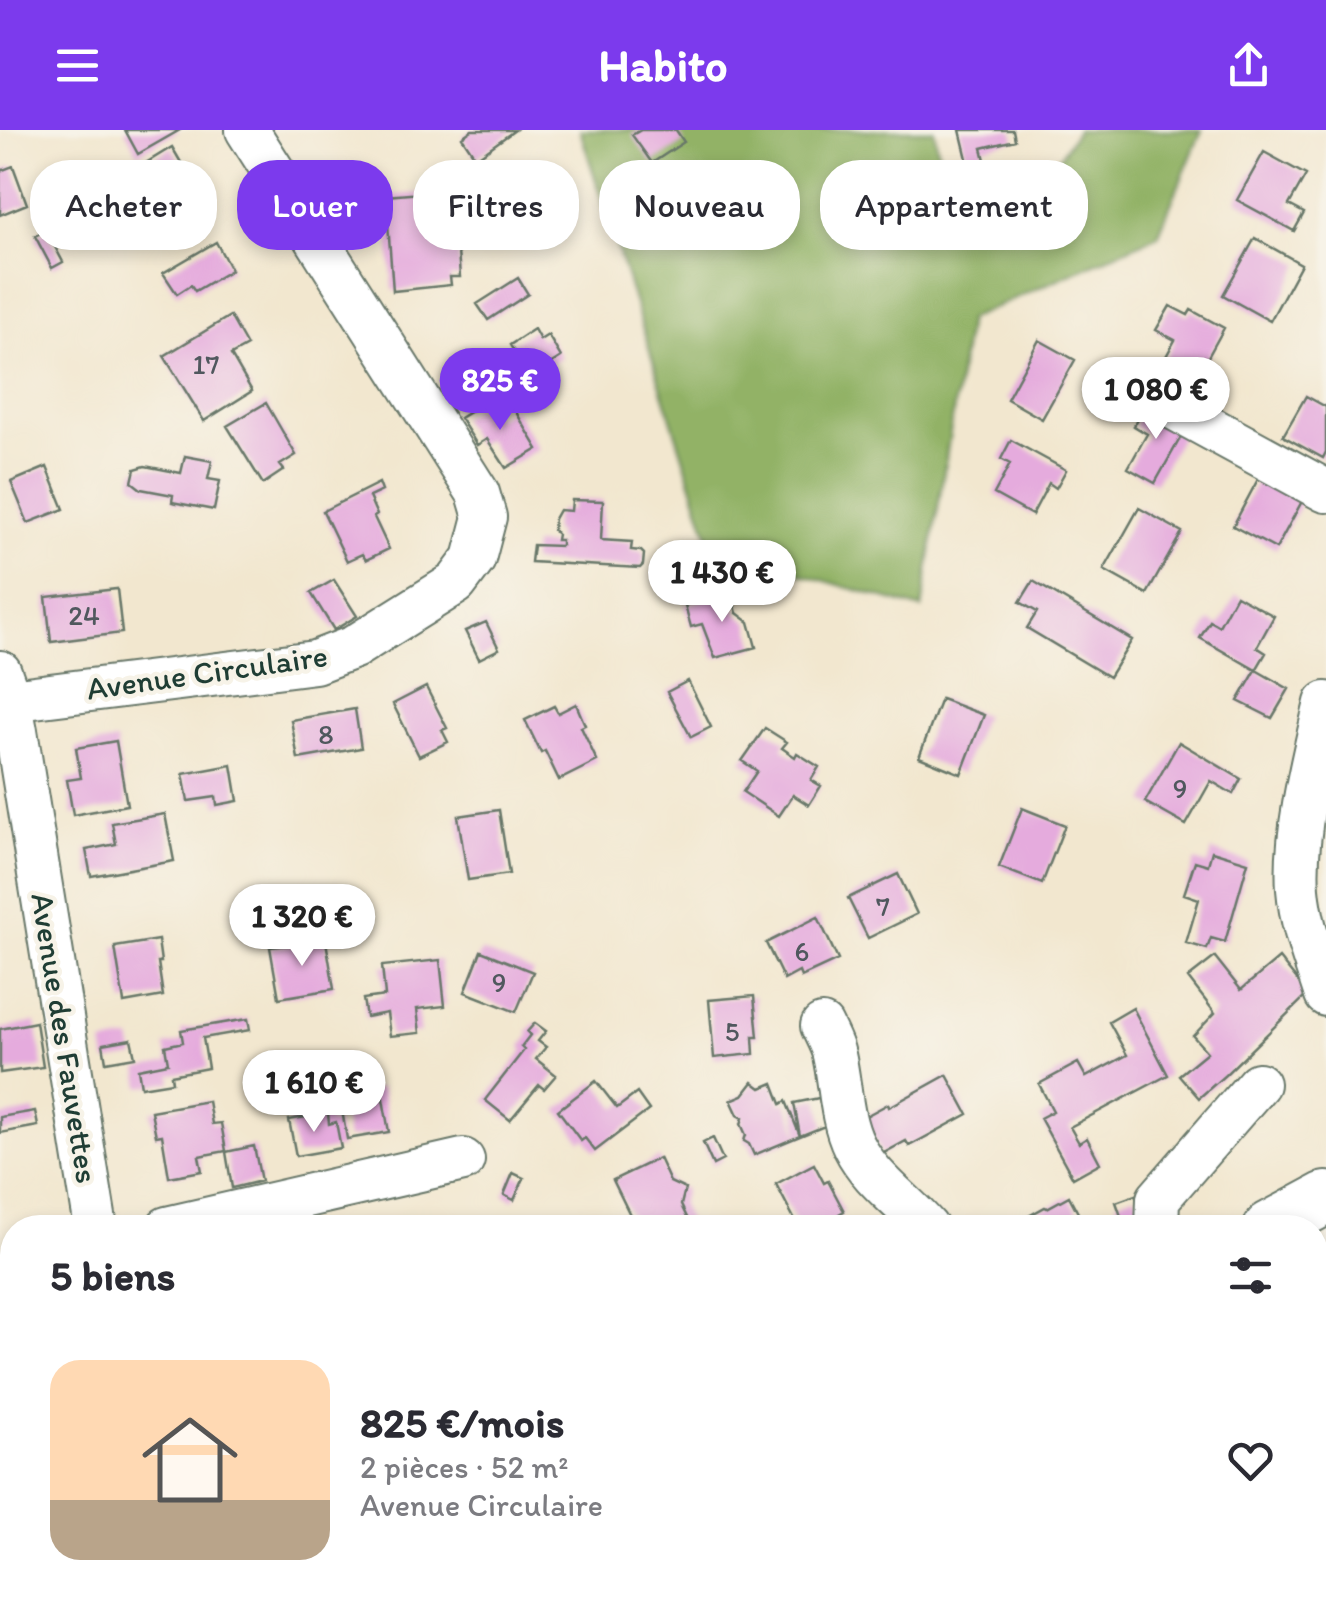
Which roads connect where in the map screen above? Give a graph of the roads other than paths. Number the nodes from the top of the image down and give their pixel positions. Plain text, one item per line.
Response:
1 (247, 130) edge
2 (1133, 386) dead end
3 (1326, 491) edge
4 (5, 686) edge
5 (1326, 703) edge
6 (1326, 994) edge
7 (822, 1026) dead end
8 (1258, 1084) dead end
9 (463, 1160) dead end
10 (1326, 1198) edge
11 (94, 1215) edge
12 (224, 1215) edge
13 (916, 1215) edge
14 (1157, 1215) edge
15 (1294, 1215) edge

1 - 4 street, Avenue Circulaire
2 - 3 street
4 - 11 street, Avenue des Fauvettes
5 - 6 street
7 - 13 street
8 - 14 street
9 - 12 street
10 - 15 main road

